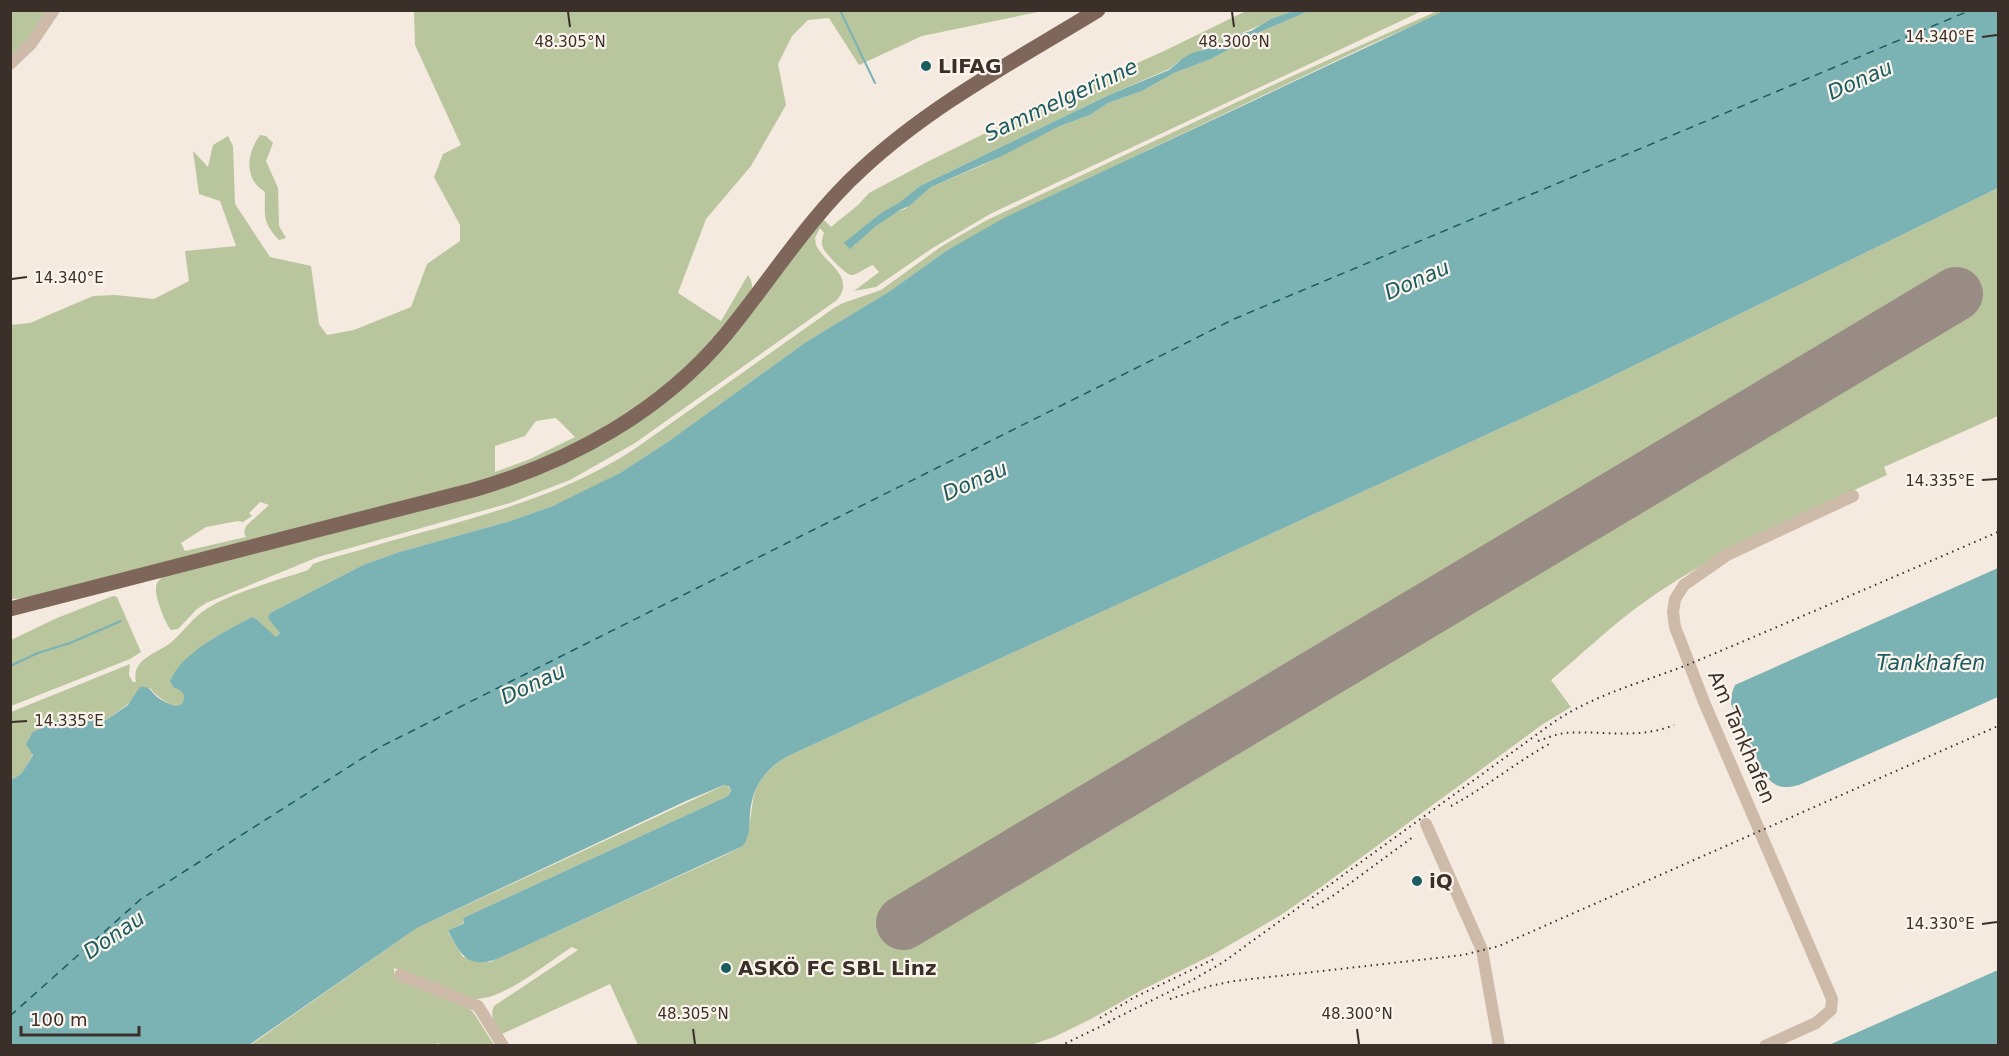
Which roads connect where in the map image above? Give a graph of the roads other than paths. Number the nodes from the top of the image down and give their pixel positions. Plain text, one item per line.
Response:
1 (54, 10) edge
2 (1098, 10) edge
3 (10, 64) edge
4 (1853, 496) dead end
5 (10, 609) edge
6 (1426, 824) dead end
7 (400, 975) dead end
8 (503, 1046) edge
9 (1500, 1046) edge
10 (1765, 1046) edge

1 - 3 street
2 - 5 main road
4 - 10 street, Am Tankhafen
6 - 9 street
7 - 8 street

